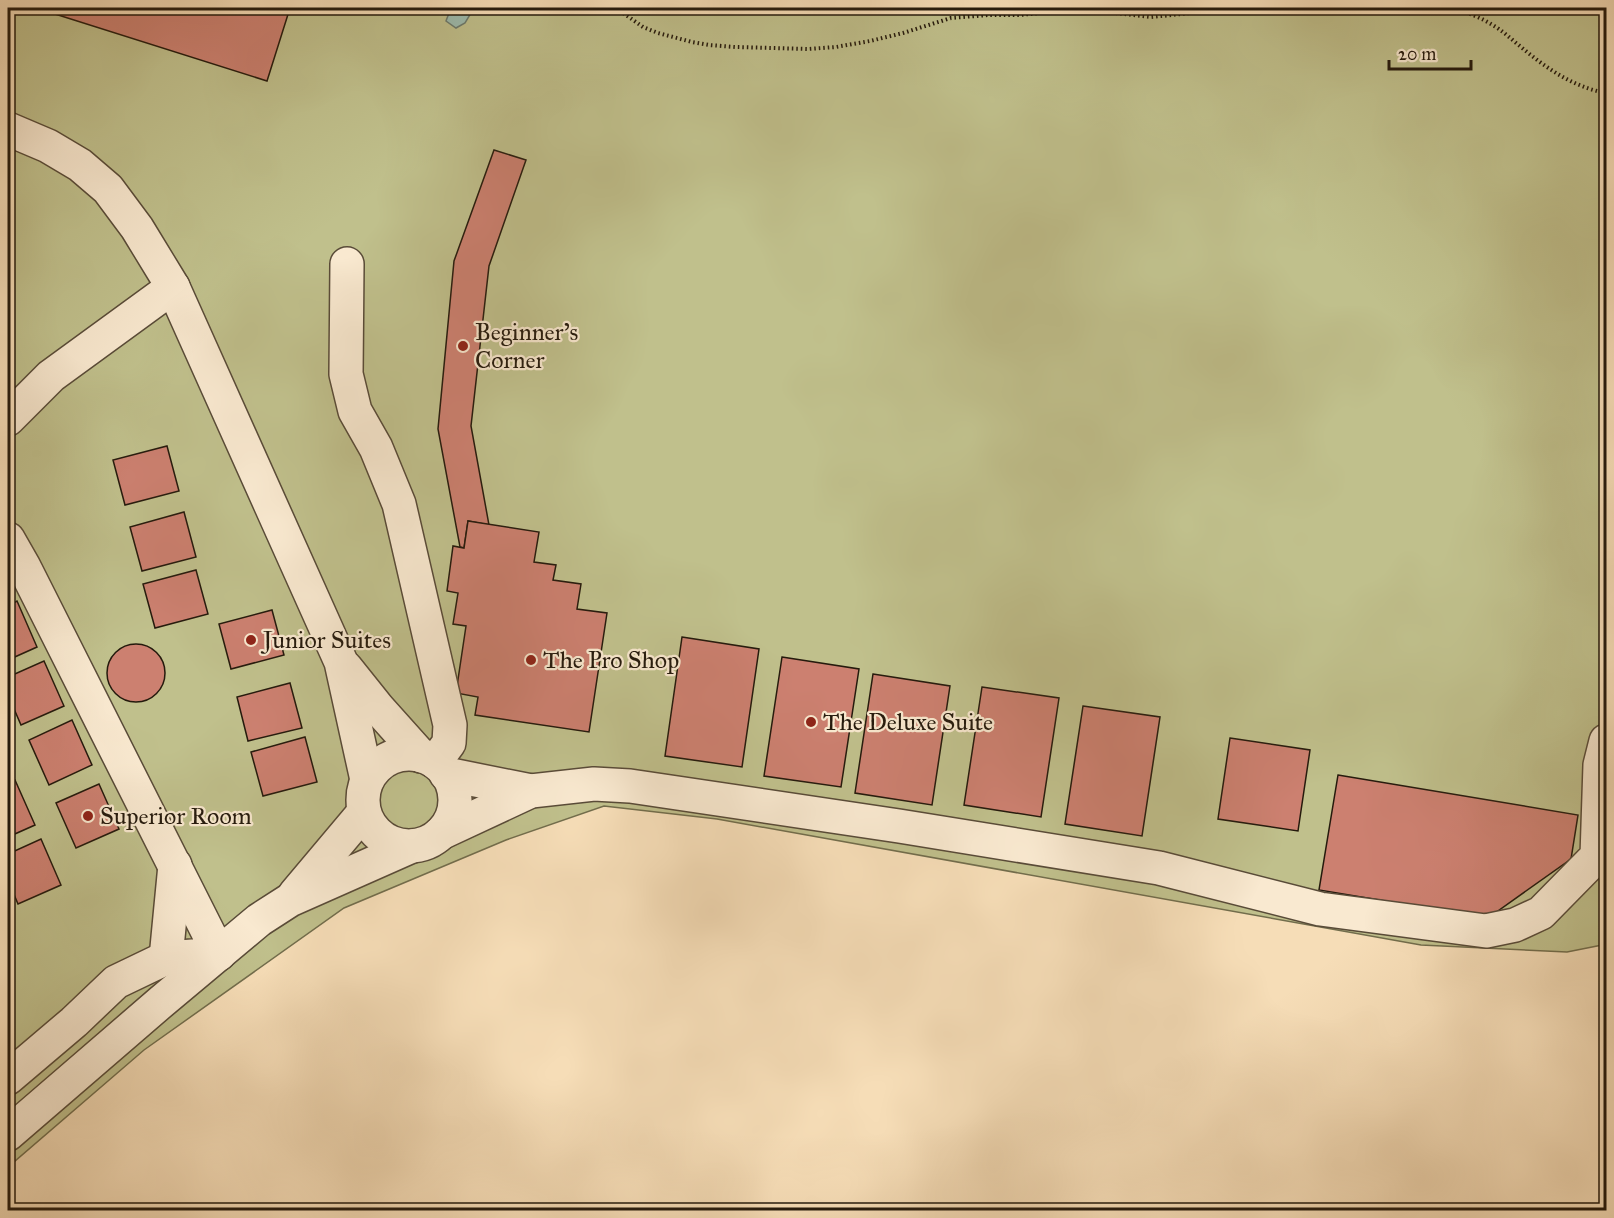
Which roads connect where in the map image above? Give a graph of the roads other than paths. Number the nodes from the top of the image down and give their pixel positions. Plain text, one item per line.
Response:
1 (8, 129) edge
2 (347, 264) dead end
3 (173, 287) junction
4 (8, 419) edge
5 (8, 539) edge
6 (341, 662) junction
7 (1606, 741) edge
8 (434, 764) junction
9 (531, 791) junction
10 (366, 796) junction
11 (426, 840) junction
12 (175, 865) junction
13 (290, 900) junction
14 (219, 954) junction
15 (166, 958) junction
16 (8, 1078) edge
17 (8, 1134) edge

1 - 3 lane
2 - 8 lane
3 - 4 lane
3 - 6 lane
5 - 12 lane
6 - 8 lane
6 - 10 lane
7 - 9 lane
8 - 9 lane
8 - 10 lane
8 - 11 lane
9 - 11 lane
10 - 11 lane
10 - 13 lane
11 - 13 lane
12 - 14 lane
12 - 15 lane
13 - 14 lane
14 - 15 lane
14 - 17 lane
15 - 16 lane

